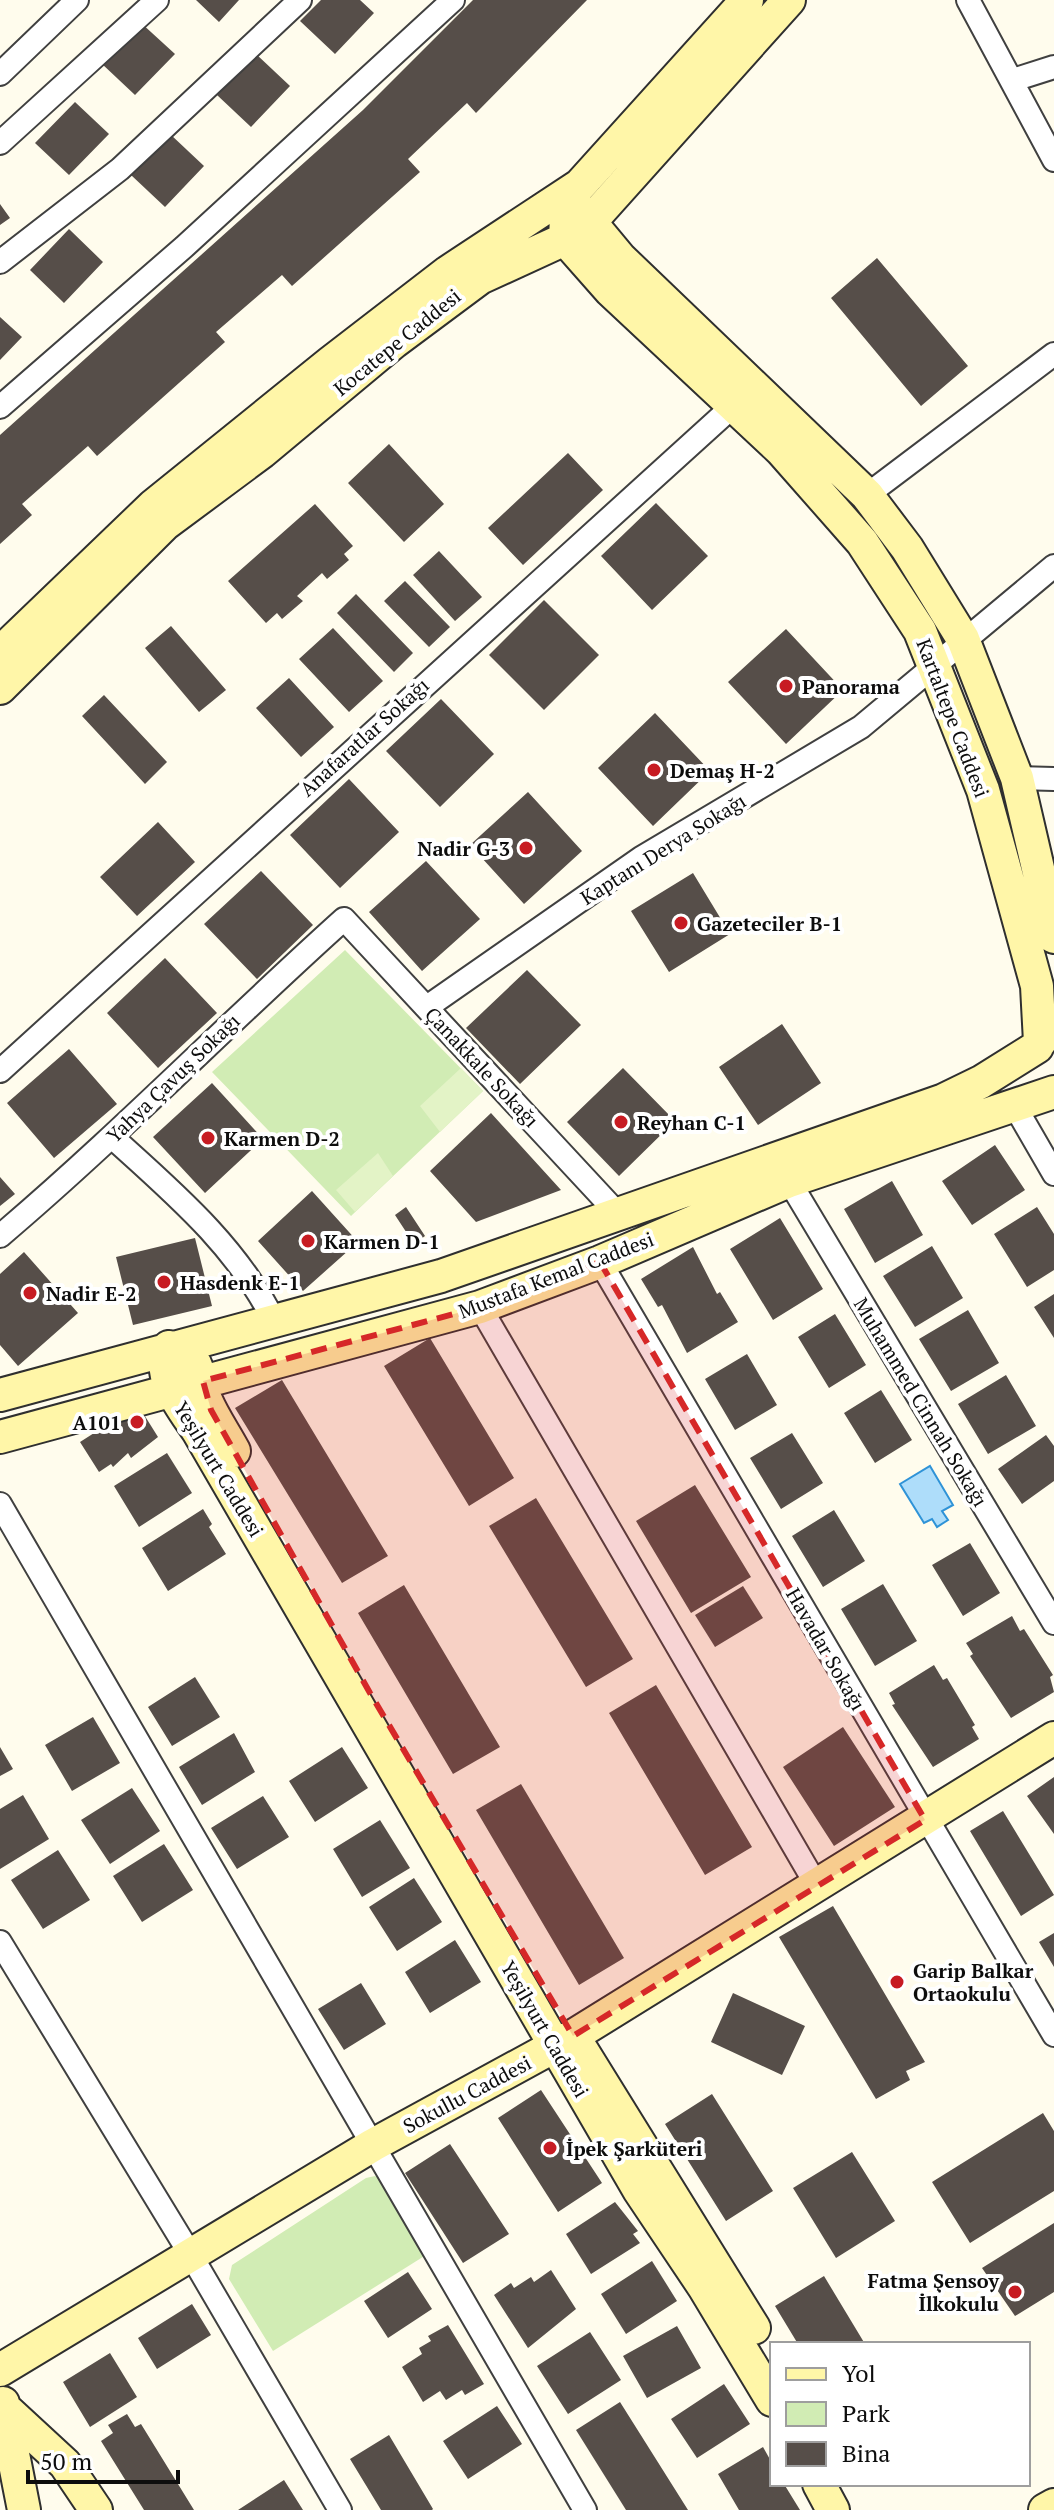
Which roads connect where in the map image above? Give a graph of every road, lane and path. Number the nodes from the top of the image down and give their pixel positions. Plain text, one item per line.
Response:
1 (77, 0) edge
2 (157, 0) edge
3 (300, 0) edge
4 (453, 0) edge
5 (789, 0) edge
6 (968, 0) edge
7 (735, 15) edge
8 (1054, 67) edge
9 (0, 74) edge
10 (1013, 80) junction
11 (3, 136) edge
12 (1054, 160) edge
13 (567, 195) junction
14 (578, 230) junction
15 (0, 262) edge
16 (1054, 354) edge
17 (0, 407) edge
18 (732, 407) junction
19 (867, 495) junction
20 (1054, 566) edge
21 (963, 639) junction
22 (0, 653) edge
23 (935, 662) junction
24 (0, 688) edge
25 (1017, 778) junction
26 (1054, 779) edge
27 (344, 919) joint
28 (1054, 937) edge
29 (427, 1007) junction
30 (1044, 1039) edge
31 (0, 1071) edge
32 (1054, 1086) edge
33 (1054, 1092) edge
34 (1013, 1103) junction
35 (112, 1137) junction
36 (1054, 1174) edge
37 (789, 1181) junction
38 (619, 1215) junction
39 (0, 1236) edge
40 (600, 1262) junction
41 (480, 1307) junction
42 (275, 1323) junction
43 (169, 1347) junction
44 (203, 1381) junction
45 (172, 1393) junction
46 (0, 1395) edge
47 (0, 1437) edge
48 (0, 1504) edge
49 (1054, 1623) edge
50 (1054, 1738) edge
51 (925, 1820) junction
52 (817, 1886) junction
53 (0, 1942) edge
54 (1054, 2035) edge
55 (564, 2042) junction
56 (373, 2145) junction
57 (192, 2257) junction
58 (770, 2357) edge
59 (0, 2370) edge
60 (770, 2397) edge
61 (1, 2401) edge
62 (820, 2486) edge
63 (841, 2486) edge
64 (1054, 2505) edge
65 (24, 2510) edge
66 (96, 2510) edge
67 (340, 2510) edge
68 (585, 2510) edge
69 (833, 2510) edge
70 (854, 2510) edge
71 (1045, 2510) edge

1 - 9 street
2 - 11 street
3 - 15 street
4 - 17 street
5 - 7 main road, Kocatepe Caddesi
6 - 10 street
7 - 13 main road, Kocatepe Caddesi
7 - 14 main road, Kocatepe Caddesi
8 - 10 street
10 - 12 street
13 - 14 main road
13 - 22 main road, Kocatepe Caddesi
14 - 18 main road, Kartaltepe Caddesi
14 - 19 main road, Kartaltepe Caddesi
14 - 24 main road, Kocatepe Caddesi
16 - 19 street
18 - 23 main road, Kartaltepe Caddesi
18 - 31 street, Anafaratlar Sokağı
19 - 21 main road, Kartaltepe Caddesi
20 - 21 street, Kaptanı Derya Sokağı
21 - 23 street, Kaptanı Derya Sokağı
21 - 25 main road, Kartaltepe Caddesi
23 - 29 street, Kaptanı Derya Sokağı
23 - 30 main road, Kartaltepe Caddesi
25 - 26 street
25 - 28 main road, Kartaltepe Caddesi
27 - 29 street, Çanakkale Sokağı
27 - 35 street, Yahya Çavuş Sokağı
29 - 38 street, Çanakkale Sokağı
30 - 32 main road, Kartaltepe Caddesi
30 - 38 main road, Mustafa Kemal Caddesi
33 - 34 main road, Mustafa Kemal Caddesi
34 - 36 street
34 - 37 main road, Mustafa Kemal Caddesi
35 - 39 street, Yahya Çavuş Sokağı
35 - 42 street
37 - 40 main road, Mustafa Kemal Caddesi
37 - 49 street, Muhammed Cinnah Sokağı
38 - 42 main road, Mustafa Kemal Caddesi
40 - 41 main road, Mustafa Kemal Caddesi
40 - 51 street, Havadar Sokağı
41 - 44 main road, Mustafa Kemal Caddesi
41 - 52 street
42 - 43 main road, Mustafa Kemal Caddesi
43 - 44 main road, Yeşilyurt Caddesi
43 - 45 main road, Yeşilyurt Caddesi
43 - 46 main road, Mustafa Kemal Caddesi
44 - 45 main road, Mustafa Kemal Caddesi
44 - 55 main road, Yeşilyurt Caddesi
45 - 47 main road, Mustafa Kemal Caddesi
45 - 55 main road, Yeşilyurt Caddesi
48 - 56 street
50 - 51 main road, Sokullu Caddesi
51 - 52 main road, Sokullu Caddesi
51 - 54 street, Havadar Sokağı
52 - 55 main road, Sokullu Caddesi
53 - 57 street
55 - 56 main road, Sokullu Caddesi
55 - 58 main road, Yeşilyurt Caddesi
55 - 60 main road, Yeşilyurt Caddesi
56 - 57 main road, Sokullu Caddesi
56 - 68 street
57 - 59 main road, Sokullu Caddesi
57 - 67 street
61 - 65 main road
61 - 66 main road
62 - 69 main road
63 - 70 main road
64 - 71 main road

